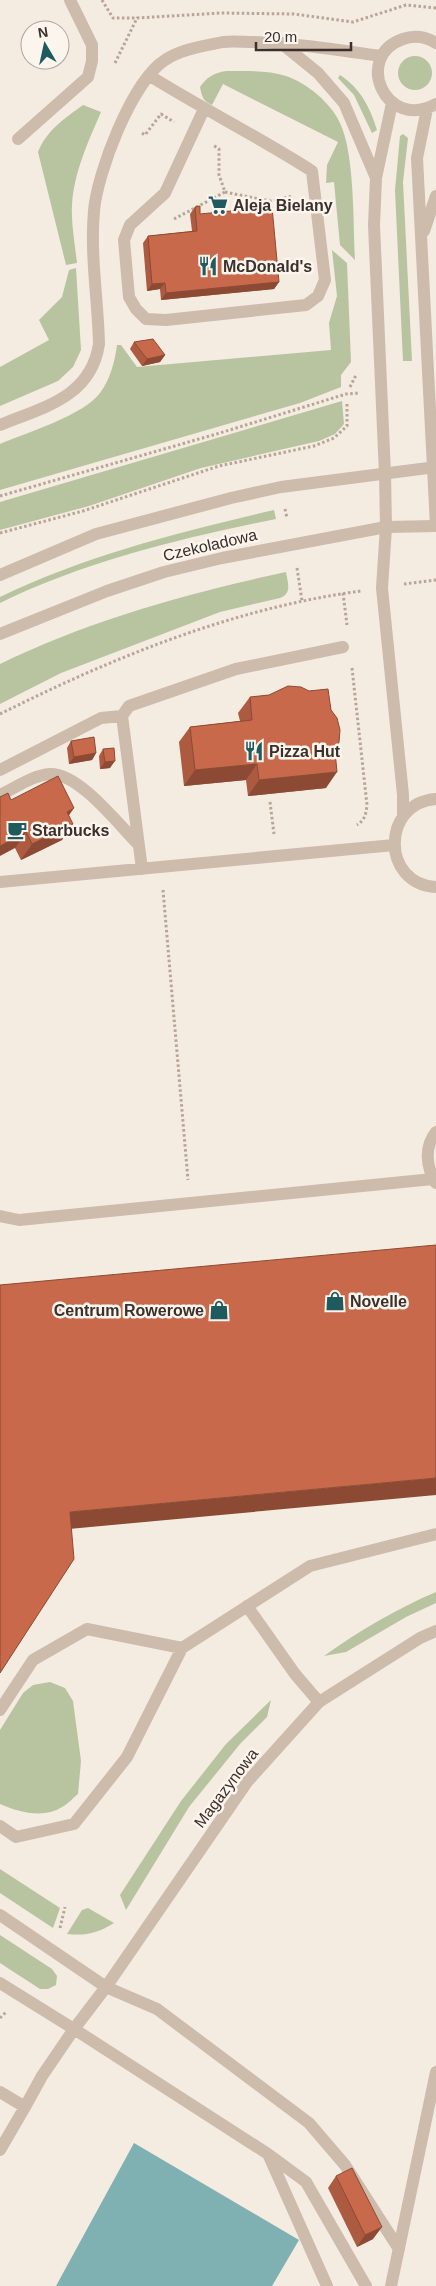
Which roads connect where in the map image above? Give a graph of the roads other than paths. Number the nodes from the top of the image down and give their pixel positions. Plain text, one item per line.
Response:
1 (70, 0) edge
2 (281, 43) junction
3 (436, 43) edge
4 (381, 56) junction
5 (150, 76) junction
6 (392, 103) junction
7 (432, 106) edge
8 (204, 110) junction
9 (18, 140) dead end
10 (376, 178) junction
11 (436, 196) edge
12 (422, 238) junction
13 (0, 425) edge
14 (434, 467) edge
15 (385, 474) junction
16 (436, 526) edge
17 (386, 527) junction
18 (0, 575) edge
19 (0, 634) edge
20 (343, 647) dead end
21 (122, 716) junction
22 (0, 770) edge
23 (0, 795) edge
24 (436, 798) edge
25 (403, 816) junction
26 (138, 844) junction
27 (394, 845) junction
28 (142, 869) junction
29 (0, 882) edge
30 (436, 887) edge
31 (436, 1132) edge
32 (435, 1181) edge
33 (0, 1216) edge
34 (436, 1534) edge
35 (247, 1606) junction
36 (436, 1631) edge
37 (182, 1648) junction
38 (319, 1702) junction
39 (0, 1710) edge
40 (0, 1826) edge
41 (0, 1915) edge
42 (0, 1983) edge
43 (106, 1987) junction
44 (74, 2029) junction
45 (436, 2072) edge
46 (0, 2092) edge
47 (25, 2107) junction
48 (0, 2150) edge
49 (268, 2154) junction
50 (399, 2249) junction
51 (328, 2286) edge
52 (366, 2286) edge
53 (391, 2286) edge

1 - 9 street
2 - 4 street
2 - 5 street
2 - 10 street
3 - 4 street
4 - 6 street
5 - 8 street
5 - 13 street
6 - 7 street
6 - 10 street
7 - 12 street
8 - 8 street
10 - 15 street
11 - 12 street
12 - 14 street
14 - 15 street
14 - 16 street
15 - 17 street
15 - 18 street
16 - 17 street, Czekoladowa
17 - 19 street, Czekoladowa
17 - 25 street
20 - 21 street
21 - 22 street
21 - 26 street
23 - 26 street
24 - 25 street
25 - 27 street
26 - 28 street
27 - 28 street
27 - 30 street
28 - 29 street
31 - 32 street
32 - 33 street
34 - 35 street
35 - 37 street
35 - 38 street
36 - 38 street, Magazynowa
37 - 39 street
37 - 40 street
38 - 43 street, Magazynowa
41 - 43 street
42 - 44 street
43 - 44 street, Magazynowa
43 - 50 street
44 - 47 street, Magazynowa
44 - 49 street
45 - 50 street
46 - 47 street
47 - 48 street, Magazynowa
49 - 51 street
49 - 52 street
50 - 53 street

